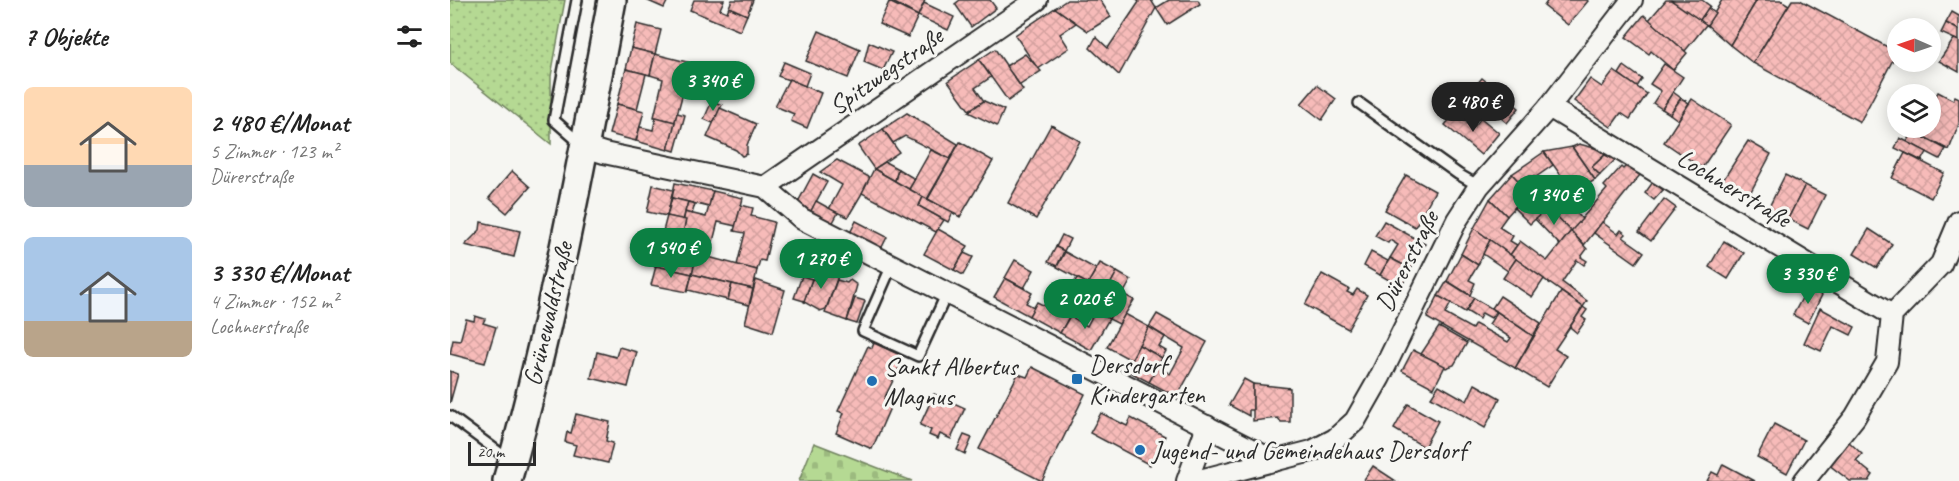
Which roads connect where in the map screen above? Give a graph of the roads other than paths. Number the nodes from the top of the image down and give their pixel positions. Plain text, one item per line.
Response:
1 (577, 0) edge
2 (612, 0) edge
3 (1037, 0) edge
4 (1632, 0) edge
5 (1359, 103) dead end
6 (1549, 107) junction
7 (585, 147) junction
8 (1479, 186) junction
9 (765, 187) junction
10 (1959, 221) edge
11 (892, 265) junction
12 (947, 293) junction
13 (1892, 315) junction
14 (450, 416) edge
15 (1207, 426) junction
16 (1274, 461) junction
17 (510, 472) edge
18 (1187, 481) edge
19 (1196, 481) edge
20 (1804, 481) edge

1 - 7 lane
2 - 7 main road, Grünewaldstraße
3 - 9 street, Spitzwegstraße
4 - 6 street, Dürerstraße
5 - 8 lane
6 - 8 street, Dürerstraße
6 - 13 street, Lochnerstraße
7 - 9 street
7 - 17 main road, Grünewaldstraße
8 - 16 street, Dürerstraße
9 - 11 street
10 - 13 street
11 - 12 street
11 - 12 lane
12 - 15 street
13 - 20 street
14 - 17 lane
15 - 16 street
15 - 18 street
16 - 19 street, Dürerstraße

